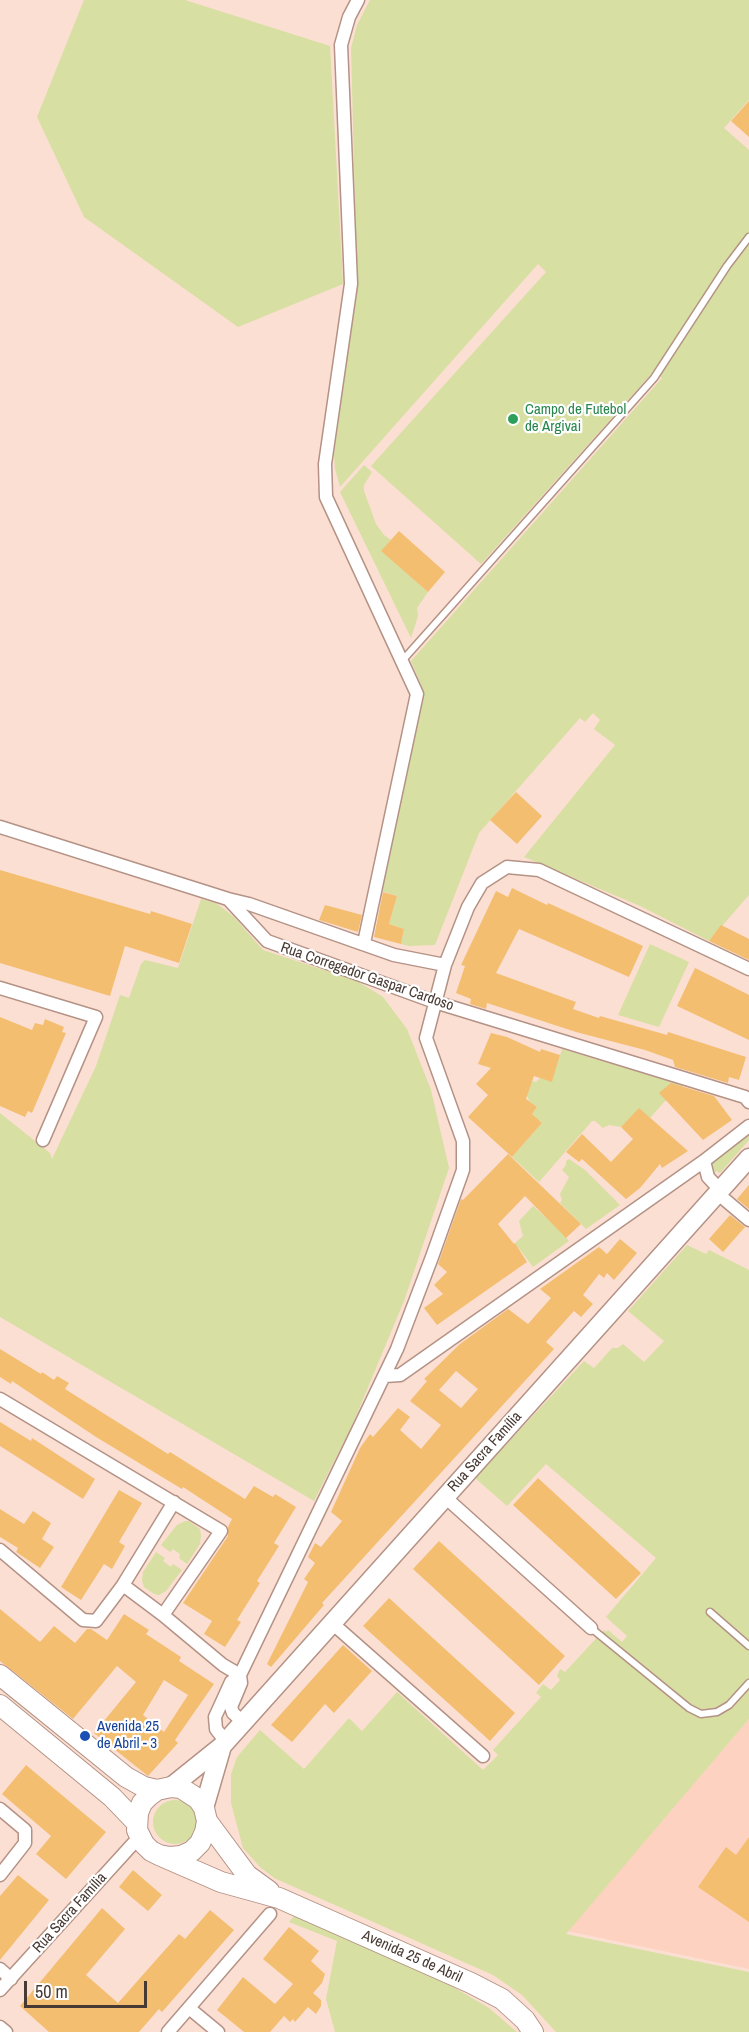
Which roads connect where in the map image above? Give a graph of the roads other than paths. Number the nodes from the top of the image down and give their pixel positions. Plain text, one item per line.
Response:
1 (358, 0) edge
2 (749, 237) edge
3 (402, 661) junction
4 (0, 827) edge
5 (228, 899) junction
6 (364, 943) junction
7 (445, 965) junction
8 (749, 969) edge
9 (0, 988) edge
10 (435, 1002) junction
11 (749, 1102) edge
12 (749, 1126) edge
13 (43, 1140) dead end
14 (749, 1158) edge
15 (704, 1161) junction
16 (718, 1192) junction
17 (749, 1220) edge
18 (385, 1376) junction
19 (0, 1399) edge
20 (445, 1497) junction
21 (174, 1502) junction
22 (0, 1550) edge
23 (123, 1585) junction
24 (710, 1612) dead end
25 (163, 1615) junction
26 (332, 1623) junction
27 (591, 1628) joint
28 (749, 1646) edge
29 (240, 1674) junction
30 (0, 1675) edge
31 (749, 1683) edge
32 (0, 1705) edge
33 (243, 1722) junction
34 (224, 1744) junction
35 (483, 1756) dead end
36 (164, 1789) junction
37 (0, 1809) edge
38 (205, 1814) junction
39 (138, 1830) junction
40 (159, 1855) junction
41 (0, 1875) edge
42 (274, 1906) junction
43 (0, 1969) edge
44 (11, 1978) junction
45 (0, 1990) edge
46 (189, 2008) junction
47 (0, 2026) edge
48 (6, 2032) edge
49 (168, 2032) edge
50 (218, 2032) edge
51 (533, 2032) edge

1 - 3 street
2 - 3 lane
3 - 6 street
4 - 5 street, Rua Corregedor Gaspar Cardoso
5 - 6 street
5 - 10 street, Rua Corregedor Gaspar Cardoso
6 - 7 street
7 - 8 street
7 - 10 street
9 - 13 street
10 - 11 street, Rua Corregedor Gaspar Cardoso
10 - 18 street
12 - 15 street
14 - 16 street, Rua Sacra Família
15 - 16 street
15 - 18 street
16 - 17 street
16 - 20 street, Rua Sacra Família
18 - 29 street
19 - 21 street
20 - 26 street, Rua Sacra Família
20 - 27 street
21 - 23 street
21 - 25 street
22 - 23 street
23 - 25 street
24 - 28 lane
25 - 29 street
26 - 33 street, Rua Sacra Família
26 - 35 street
27 - 31 lane
29 - 33 street
29 - 34 street
30 - 36 main road, Avenida 25 de Abril
32 - 39 main road, Avenida 25 de Abril
33 - 34 street, Rua Sacra Família
34 - 36 street, Rua Sacra Família
34 - 38 street, Rua Sacra Família
36 - 38 main road, Avenida 25 de Abril
36 - 39 main road
37 - 41 street
38 - 40 main road
38 - 42 main road, Avenida 25 de Abril
39 - 40 main road, Avenida 25 de Abril
39 - 44 street, Rua Sacra Família
40 - 42 main road, Avenida 25 de Abril
42 - 46 street
42 - 51 main road, Avenida 25 de Abril
43 - 44 street
44 - 45 street, Rua Sacra Família
46 - 49 street
46 - 50 street
47 - 48 street

